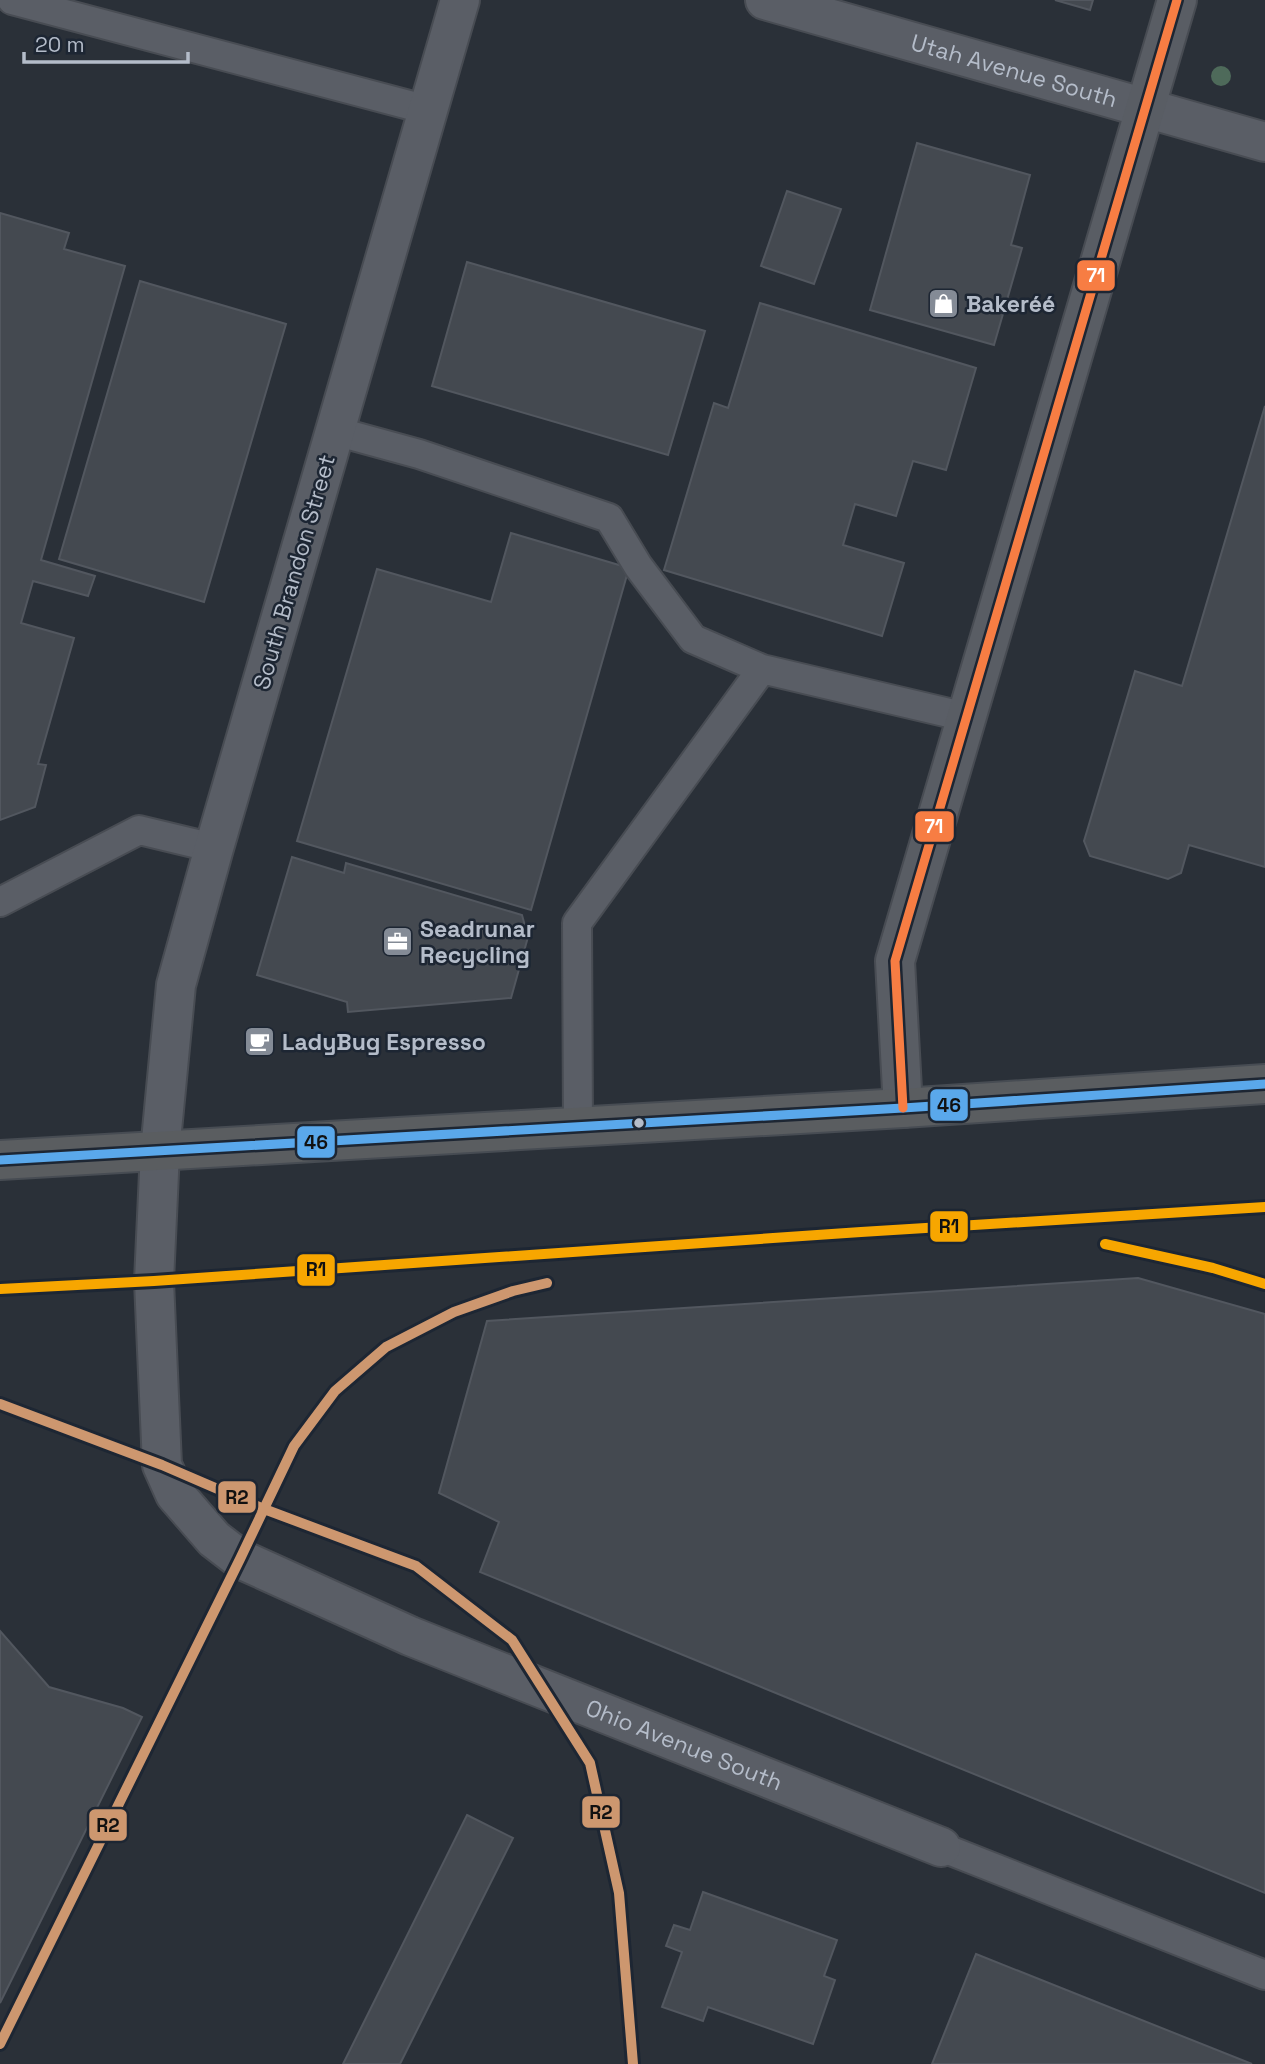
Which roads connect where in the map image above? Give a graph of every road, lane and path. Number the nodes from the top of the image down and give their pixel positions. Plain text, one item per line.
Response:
1 (12, 0) edge
2 (460, 0) edge
3 (765, 0) edge
4 (1177, 0) edge
5 (1144, 108) junction
6 (428, 110) junction
7 (1265, 142) edge
8 (335, 431) junction
9 (762, 669) junction
10 (966, 717) junction
11 (214, 848) junction
12 (0, 902) edge
13 (1265, 1084) edge
14 (903, 1108) junction
15 (578, 1127) junction
16 (160, 1151) junction
17 (0, 1160) edge
18 (940, 1847) joint
19 (1265, 1975) edge

1 - 6 lane
2 - 6 street, South Brandon Street
3 - 5 street, Utah Avenue South
4 - 5 street
5 - 7 street, Utah Avenue South
5 - 10 street
6 - 8 street, South Brandon Street
8 - 9 lane
8 - 11 street, South Brandon Street
9 - 10 lane
9 - 15 lane
10 - 14 street
11 - 12 lane
11 - 16 street, South Brandon Street
13 - 14 highway
14 - 15 highway
15 - 16 highway
16 - 17 highway
16 - 18 street, Ohio Avenue South
18 - 19 lane, Ohio Avenue South

